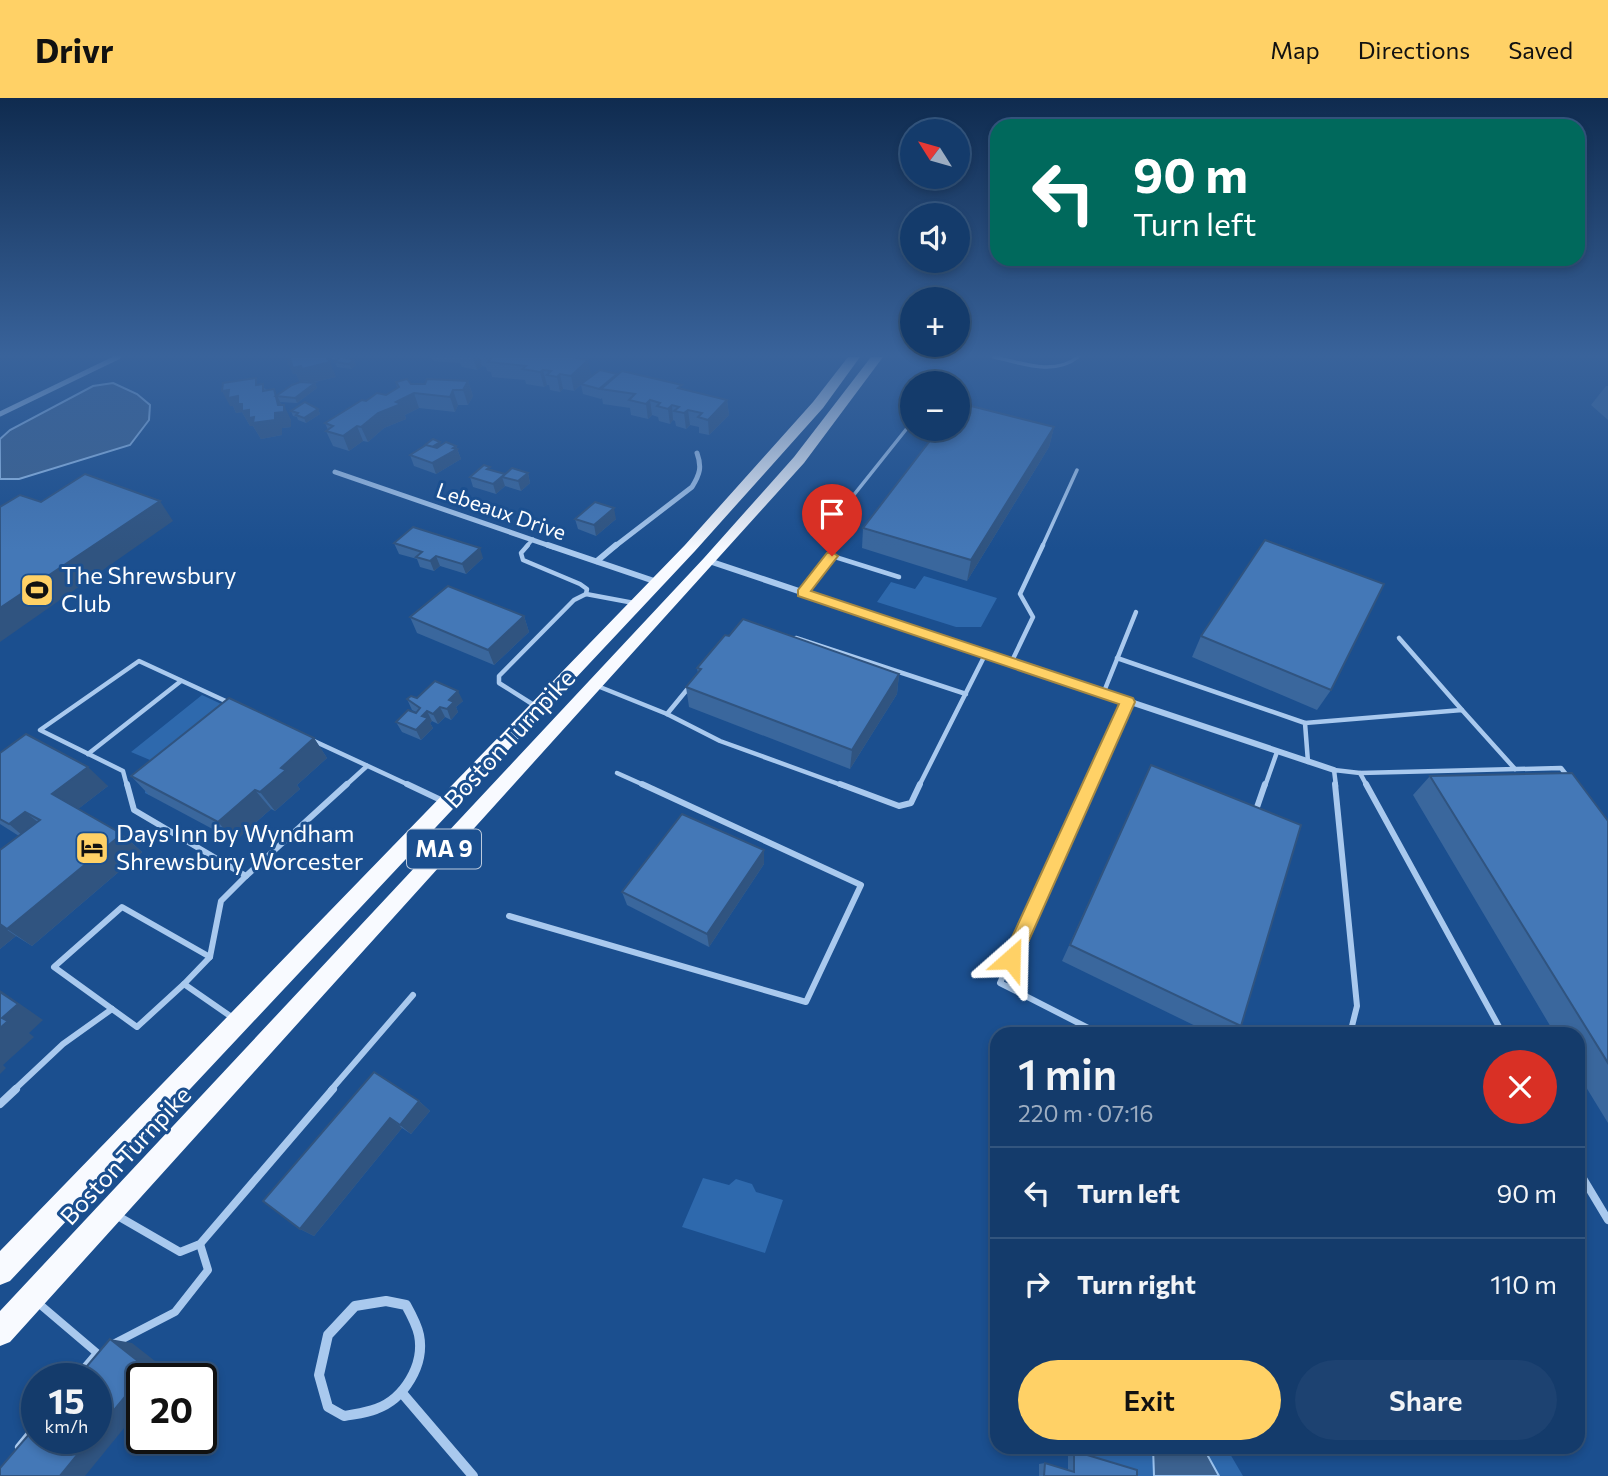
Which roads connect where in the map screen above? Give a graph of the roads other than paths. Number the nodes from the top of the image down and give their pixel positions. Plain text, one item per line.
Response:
1 (804, 421) edge
2 (828, 421) edge
3 (900, 437) edge
4 (697, 453) dead end
5 (1077, 470) dead end
6 (335, 472) dead end
7 (533, 539) junction
8 (832, 556) junction
9 (597, 561) junction
10 (709, 561) junction
11 (899, 578) dead end
12 (657, 582) junction
13 (803, 593) junction
14 (586, 594) junction
15 (636, 604) junction
16 (1136, 612) dead end
17 (790, 636) edge
18 (1399, 638) dead end
19 (985, 654) junction
20 (1117, 659) junction
21 (1010, 663) junction
22 (181, 681) junction
23 (595, 685) junction
24 (691, 685) edge
25 (1103, 694) junction
26 (966, 695) junction
27 (1127, 702) junction
28 (537, 707) junction
29 (243, 709) edge
30 (1462, 710) junction
31 (667, 714) junction
32 (1305, 723) junction
33 (40, 730) junction
34 (305, 737) edge
35 (30, 738) edge
36 (1277, 752) junction
37 (88, 754) junction
38 (1308, 762) junction
39 (367, 766) junction
40 (1515, 769) junction
41 (1335, 771) junction
42 (617, 773) dead end
43 (1360, 773) junction
44 (1577, 788) edge
45 (448, 803) junction
46 (1251, 826) edge
47 (246, 876) junction
48 (509, 916) dead end
49 (210, 957) junction
50 (184, 984) junction
51 (413, 995) dead end
52 (112, 1009) junction
53 (239, 1022) junction
54 (1086, 1027) edge
55 (1352, 1027) edge
56 (1499, 1027) edge
57 (0, 1104) edge
58 (1585, 1182) edge
59 (110, 1212) junction
60 (1608, 1220) edge
61 (200, 1244) junction
62 (0, 1271) edge
63 (32, 1298) junction
64 (0, 1332) edge
65 (97, 1353) junction
66 (89, 1363) edge
67 (402, 1393) junction
68 (21, 1444) edge
69 (15, 1451) edge
70 (473, 1476) edge

1 - 12 highway, Boston Turnpike / MA 9
2 - 10 highway, Boston Turnpike / MA 9
3 - 8 lane
4 - 9 street
5 - 21 lane
6 - 7 street, Lebeaux Drive
7 - 9 street, Lebeaux Drive
7 - 14 lane
8 - 11 lane
8 - 13 lane
9 - 12 street, Lebeaux Drive
10 - 13 street
10 - 23 highway, Boston Turnpike / MA 9
12 - 15 highway, Boston Turnpike / MA 9
13 - 19 street
14 - 15 lane
14 - 28 lane
15 - 28 highway, Boston Turnpike / MA 9
16 - 20 lane
17 - 26 lane
18 - 30 lane
19 - 21 street
19 - 26 lane
20 - 25 lane
20 - 32 lane
21 - 25 street
22 - 29 lane
22 - 33 lane
22 - 37 lane
23 - 31 lane
23 - 59 highway, Boston Turnpike / MA 9
24 - 31 lane
25 - 27 street
26 - 31 lane
27 - 36 street
27 - 54 lane
28 - 45 highway, Boston Turnpike / MA 9
30 - 32 lane
30 - 40 lane
32 - 38 lane
33 - 35 lane
33 - 37 lane
34 - 39 lane
36 - 38 street
36 - 46 lane
37 - 47 lane
38 - 41 street
39 - 45 lane
39 - 47 lane
40 - 43 lane
40 - 44 lane
41 - 43 lane
41 - 55 lane
42 - 48 lane
43 - 56 lane
45 - 53 highway, Boston Turnpike / MA 9
47 - 49 lane
49 - 50 lane
49 - 52 lane
50 - 52 lane
50 - 53 lane
51 - 61 lane
52 - 57 lane
53 - 62 highway, Boston Turnpike / MA 9
58 - 60 lane
59 - 61 lane
59 - 63 highway, Boston Turnpike / MA 9
61 - 65 lane
63 - 64 highway, Boston Turnpike / MA 9
63 - 65 lane
65 - 66 lane
67 - 67 street
67 - 70 street
68 - 69 lane

